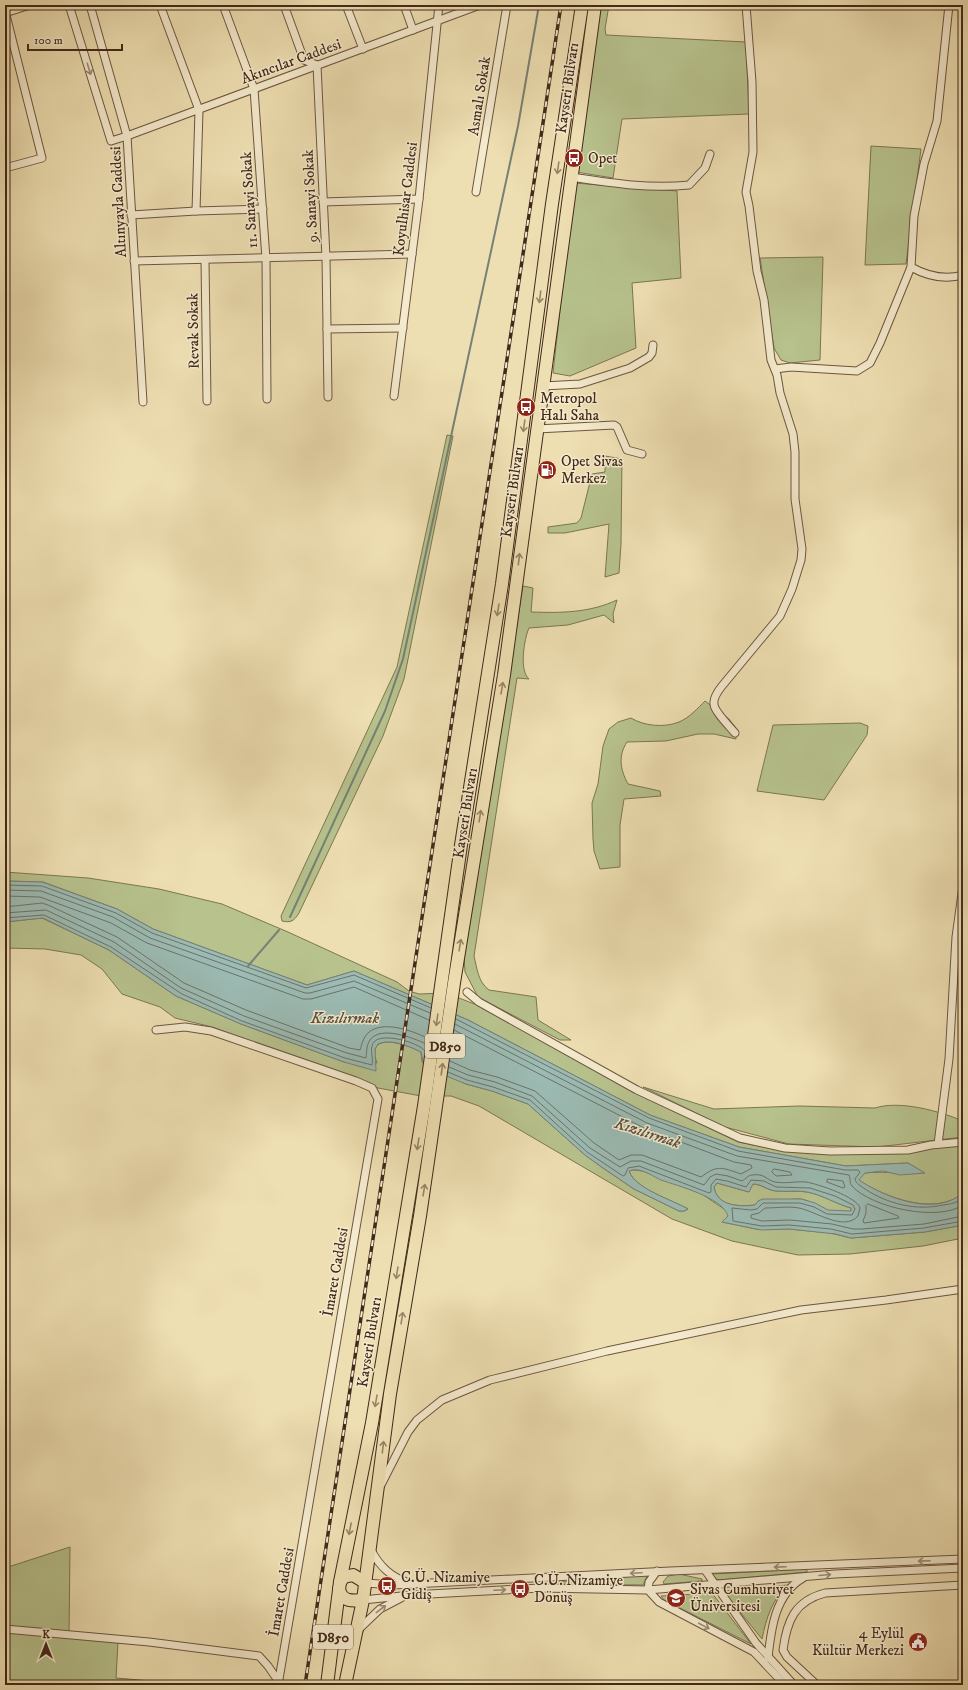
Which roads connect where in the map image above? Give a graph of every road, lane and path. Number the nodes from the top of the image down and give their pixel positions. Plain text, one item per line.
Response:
1 (30, 5) edge
2 (69, 5) edge
3 (90, 5) edge
4 (160, 5) edge
5 (222, 5) edge
6 (284, 5) edge
7 (346, 5) edge
8 (404, 5) edge
9 (439, 5) edge
10 (480, 5) edge
11 (506, 5) edge
12 (582, 5) edge
13 (595, 5) edge
14 (746, 5) edge
15 (949, 5) edge
16 (5, 12) edge
17 (437, 21) junction
18 (413, 30) junction
19 (363, 49) junction
20 (317, 65) junction
21 (254, 89) junction
22 (199, 110) junction
23 (127, 136) junction
24 (111, 140) joint
25 (710, 154) dead end
26 (5, 168) edge
27 (571, 177) junction
28 (476, 192) dead end
29 (419, 199) junction
30 (324, 202) junction
31 (263, 209) junction
32 (196, 210) junction
33 (131, 215) junction
34 (412, 254) junction
35 (326, 258) junction
36 (266, 259) junction
37 (205, 260) junction
38 (134, 261) junction
39 (911, 267) junction
40 (963, 275) edge
41 (403, 328) junction
42 (327, 329) junction
43 (653, 345) dead end
44 (775, 369) junction
45 (543, 386) junction
46 (394, 396) dead end
47 (328, 397) dead end
48 (267, 399) dead end
49 (207, 401) dead end
50 (143, 402) dead end
51 (537, 428) junction
52 (642, 454) dead end
53 (735, 733) dead end
54 (963, 886) edge
55 (448, 982) junction
56 (467, 992) dead end
57 (156, 1030) dead end
58 (963, 1142) edge
59 (938, 1144) junction
60 (963, 1289) edge
61 (378, 1490) junction
62 (371, 1550) junction
63 (963, 1559) edge
64 (963, 1568) edge
65 (704, 1570) junction
66 (657, 1572) junction
67 (807, 1576) junction
68 (366, 1583) junction
69 (413, 1584) junction
70 (713, 1584) junction
71 (963, 1584) edge
72 (339, 1586) junction
73 (648, 1590) junction
74 (411, 1595) junction
75 (363, 1600) junction
76 (5, 1630) edge
77 (357, 1631) junction
78 (768, 1658) junction
79 (278, 1683) edge
80 (327, 1685) edge
81 (346, 1685) edge
82 (785, 1685) edge
83 (794, 1685) edge
84 (817, 1685) edge

1 - 16 street
2 -> 24 street, Altınyayla Caddesi
3 - 23 street, Altınyayla Caddesi
4 - 22 street
5 - 21 street, 11. Sanayi Sokak
6 - 20 street
7 - 19 street
8 - 18 street
9 - 17 street, Koyulhisar Caddesi
10 - 17 street, Akıncılar Caddesi
11 - 28 street, Asmalı Sokak
12 -> 55 highway, Kayseri Bulvarı
13 - 27 highway, Kayseri Bulvarı
14 - 44 street
15 - 39 street
16 - 26 street
17 - 18 street, Akıncılar Caddesi
17 - 29 street, Koyulhisar Caddesi
18 - 19 street, Akıncılar Caddesi
19 - 20 street, Akıncılar Caddesi
20 - 21 street, Akıncılar Caddesi
20 - 30 street, 9. Sanayi Sokak
21 - 22 street, Akıncılar Caddesi
21 - 31 street, 11. Sanayi Sokak
22 - 23 street, Akıncılar Caddesi
22 - 32 street
23 - 24 street, Akıncılar Caddesi
23 - 33 street, Altınyayla Caddesi
25 - 27 street
27 - 45 highway, Kayseri Bulvarı
29 - 30 street
29 - 34 street, Koyulhisar Caddesi
30 - 35 street, 9. Sanayi Sokak
31 - 32 street
31 - 36 street, 11. Sanayi Sokak
32 - 33 street
33 - 38 street, Altınyayla Caddesi
34 - 35 street
34 - 41 street, Koyulhisar Caddesi
35 - 36 street
35 - 42 street, 9. Sanayi Sokak
36 - 37 street
36 - 48 street, 11. Sanayi Sokak
37 - 38 street
37 - 49 street, Revak Sokak
38 - 50 street, Altınyayla Caddesi
39 - 40 street
39 - 44 street
41 - 42 street
41 - 46 street, Koyulhisar Caddesi
42 - 47 street, 9. Sanayi Sokak
43 - 45 street
44 - 53 street
45 - 51 highway, Kayseri Bulvarı
51 - 52 street
55 -> 51 highway, Kayseri Bulvarı
54 - 59 street
61 -> 55 highway, Kayseri Bulvarı / D850
55 -> 72 highway, Kayseri Bulvarı / D850
56 - 59 street
57 - 79 street, İmaret Caddesi
58 - 59 street
60 - 61 street
61 - 62 highway, Kayseri Bulvarı
62 - 68 highway, Kayseri Bulvarı
62 - 69 street
63 -> 65 street
67 -> 64 street
65 - 66 street
65 - 70 street
66 -> 69 street
66 - 73 street
67 - 70 street
67 - 78 street
68 - 69 street
68 - 72 highway
68 - 75 highway
70 - 73 street
70 - 78 street
71 - 84 street
72 - 75 highway
72 - 80 highway, Kayseri Bulvarı / D850
74 -> 73 street
73 -> 82 street
74 - 75 street
77 -> 74 street
75 - 77 highway, D850
76 - 79 street
77 - 81 highway, D850
78 - 83 street

